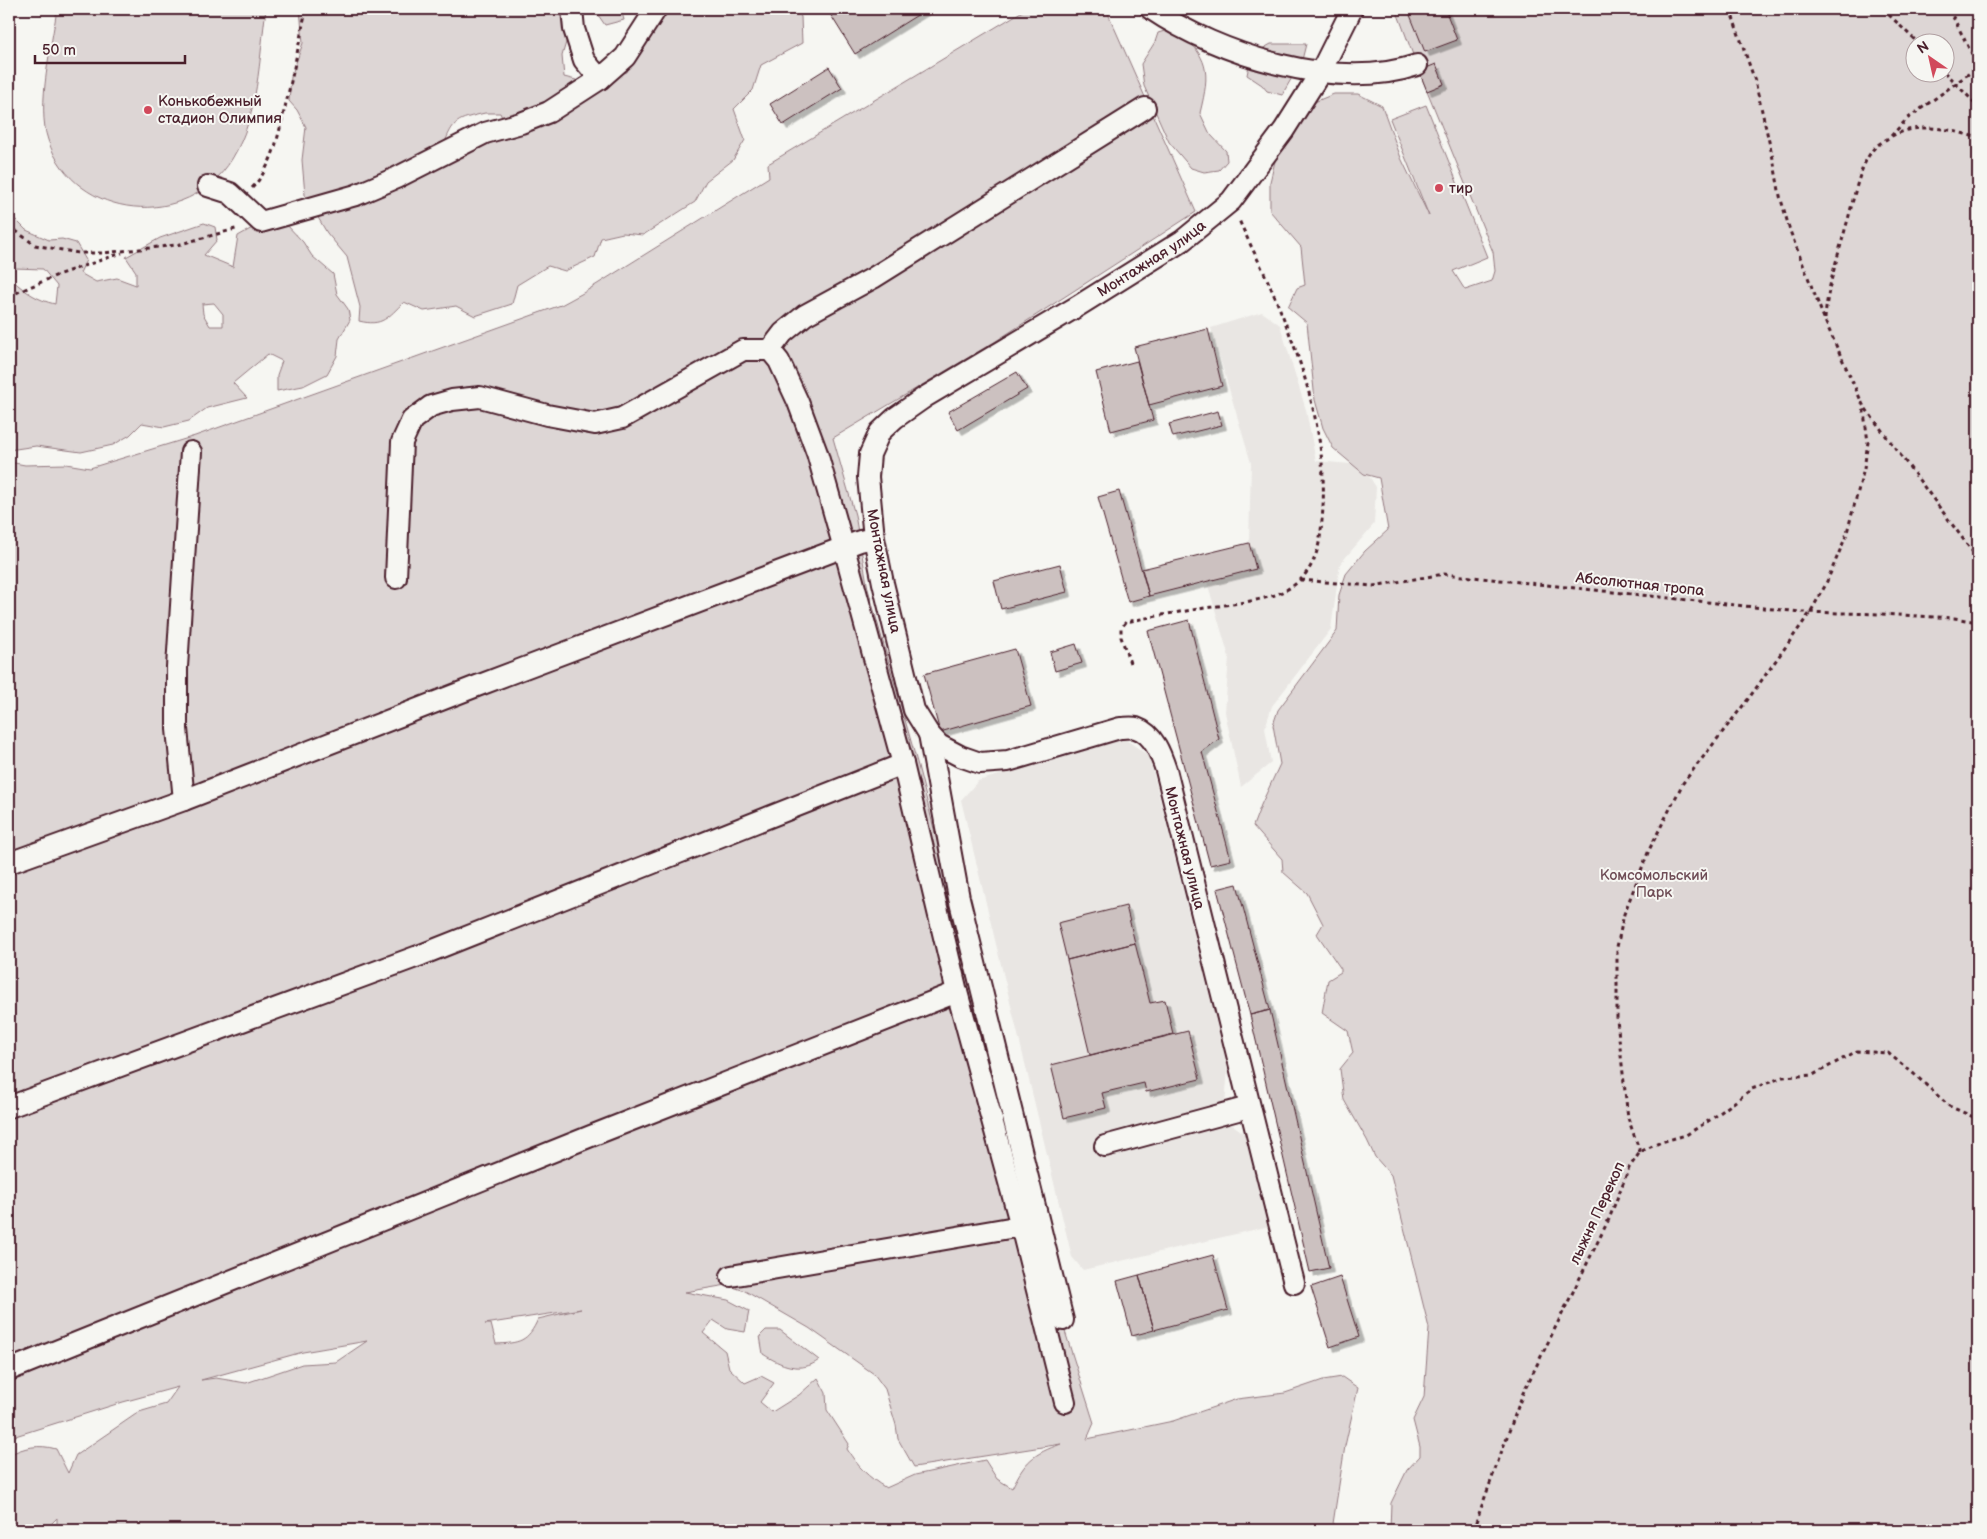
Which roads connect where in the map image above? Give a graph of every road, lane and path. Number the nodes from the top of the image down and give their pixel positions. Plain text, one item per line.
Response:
1 (306, 9) edge
2 (572, 9) edge
3 (656, 9) edge
4 (1150, 9) edge
5 (1352, 9) edge
6 (1730, 9) edge
7 (1883, 9) edge
8 (1949, 9) edge
9 (1907, 32) edge
10 (1417, 65) dead end
11 (1978, 67) edge
12 (1320, 73) junction
13 (600, 79) junction
14 (1955, 83) junction
15 (1978, 106) edge
16 (1145, 108) dead end
17 (1891, 136) junction
18 (1978, 138) edge
19 (208, 186) dead end
20 (230, 193) junction
21 (1230, 201) junction
22 (261, 222) junction
23 (9, 226) edge
24 (127, 251) junction
25 (9, 296) edge
26 (1825, 321) junction
27 (770, 350) junction
28 (1863, 405) junction
29 (191, 452) dead end
30 (874, 538) junction
31 (844, 548) junction
32 (1978, 559) edge
33 (396, 578) dead end
34 (1301, 580) junction
35 (1810, 612) junction
36 (1978, 622) edge
37 (1130, 663) dead end
38 (929, 734) junction
39 (903, 764) junction
40 (184, 800) junction
41 (9, 863) edge
42 (957, 992) junction
43 (9, 1107) edge
44 (1249, 1107) junction
45 (1978, 1118) edge
46 (1105, 1146) dead end
47 (1640, 1152) junction
48 (1021, 1226) junction
49 (731, 1276) dead end
50 (1294, 1283) dead end
51 (1063, 1320) dead end
52 (9, 1370) edge
53 (1065, 1402) dead end
54 (1473, 1530) edge

1 - 20 path
2 - 13 street
3 - 13 street
4 - 12 street
5 - 12 street, Монтажная улица
6 - 26 path
7 - 9 path
8 - 11 path
10 - 12 street
11 - 14 path
12 - 21 street, Монтажная улица
13 - 22 street
14 - 15 path
14 - 17 path
16 - 27 street
17 - 18 path
17 - 26 path
19 - 20 street
20 - 22 street
21 - 30 street, Монтажная улица
21 - 34 path
22 - 24 path
23 - 24 path
24 - 25 path
26 - 28 path
27 - 31 street
27 - 33 street
28 - 32 path
28 - 35 path
29 - 40 street
30 - 31 street
30 - 38 street, Монтажная улица
31 - 39 street
31 - 40 street
34 - 35 path, Абсолютная тропа
34 - 37 path
35 - 36 path, Абсолютная тропа
35 - 47 path
38 - 44 street, Монтажная улица
38 - 51 street
39 - 42 street
39 - 43 street
40 - 41 street
42 - 48 street
42 - 52 street
44 - 46 street
44 - 50 street, Монтажная улица
45 - 47 path, лыжня Перекоп
47 - 54 path, лыжня Перекоп
48 - 49 street
48 - 53 street

